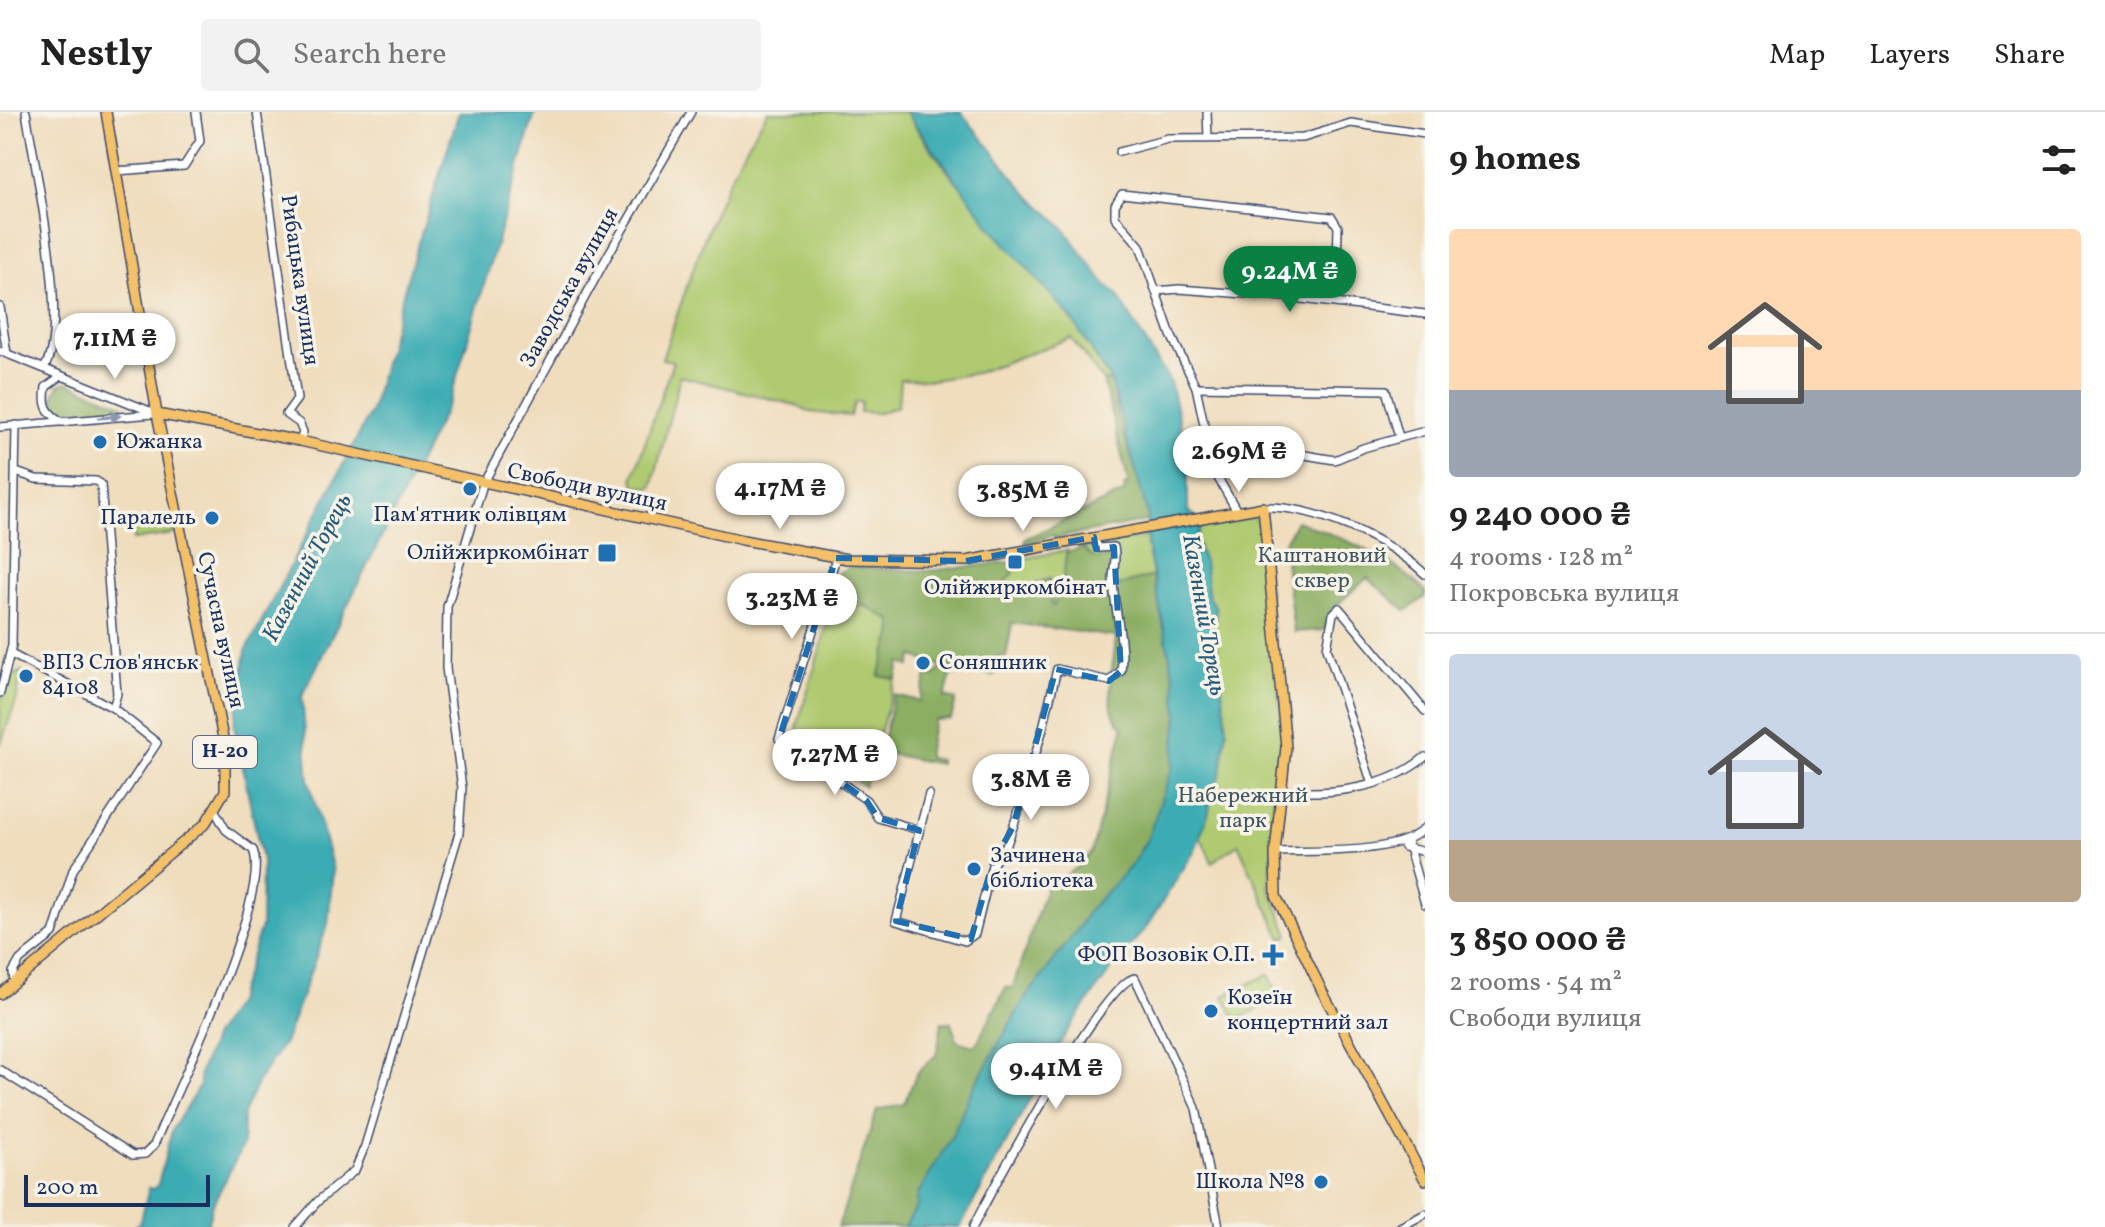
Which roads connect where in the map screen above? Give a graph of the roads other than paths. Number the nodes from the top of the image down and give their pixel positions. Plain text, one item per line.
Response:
1 (26, 112) edge
2 (106, 112) edge
3 (196, 112) edge
4 (257, 112) edge
5 (691, 112) edge
6 (1207, 112) edge
7 (1350, 112) edge
8 (1351, 123) junction
9 (1425, 134) edge
10 (1208, 138) junction
11 (1119, 152) dead end
12 (116, 171) junction
13 (1156, 291) junction
14 (1336, 302) junction
15 (0, 307) edge
16 (1425, 314) edge
17 (4, 353) edge
18 (34, 365) junction
19 (44, 368) junction
20 (64, 376) junction
21 (46, 387) junction
22 (1196, 387) junction
23 (44, 403) junction
24 (157, 414) junction
25 (63, 422) junction
26 (29, 424) junction
27 (16, 425) junction
28 (0, 427) edge
29 (1425, 431) edge
30 (1399, 437) junction
31 (300, 441) junction
32 (1210, 445) junction
33 (16, 472) junction
34 (483, 484) junction
35 (1263, 507) junction
36 (1237, 511) junction
37 (1094, 537) junction
38 (836, 558) junction
39 (1425, 573) edge
40 (11, 654) junction
41 (0, 693) edge
42 (113, 708) junction
43 (1425, 711) edge
44 (1424, 760) edge
45 (1372, 784) junction
46 (1284, 791) junction
47 (929, 794) dead end
48 (215, 811) junction
49 (1425, 827) edge
50 (919, 830) junction
51 (1407, 844) junction
52 (1275, 852) junction
53 (1425, 852) edge
54 (1425, 904) edge
55 (14, 982) junction
56 (0, 994) edge
57 (0, 1070) edge
58 (1425, 1180) edge
59 (1425, 1214) edge
60 (295, 1227) edge
61 (973, 1227) edge
62 (1219, 1227) edge
63 (1400, 1227) edge

1 - 19 street
2 - 12 main road, Н-20
3 - 12 street
4 - 31 street, Рибацька вулиця
5 - 34 street, Заводська вулиця
6 - 10 street
7 - 8 street
8 - 9 street
8 - 10 street
10 - 11 street
12 - 24 main road, Н-20
13 - 14 street
13 - 14 street
13 - 22 street
14 - 16 street
15 - 17 street
17 - 18 street
18 - 19 street
18 - 21 street
19 - 20 street
20 - 21 street
20 - 24 street
21 - 23 street
22 - 30 street
22 - 32 street
23 - 25 street
23 - 26 street
25 -> 24 street
24 - 31 main road, Свободи вулиця
24 - 48 main road, Сучасна вулиця / Н-20
25 - 26 street
26 - 27 street
27 - 28 street
27 - 33 street
29 - 30 street
30 - 32 street
31 - 34 main road, Свободи вулиця
32 - 36 street
33 - 40 street
33 - 42 street
34 - 38 main road, Свободи вулиця
34 - 60 street, Заводська вулиця
35 - 36 main road, Свободи вулиця
35 - 39 street, Свободи вулиця
35 - 46 main road
36 - 37 main road, Свободи вулиця
37 - 38 main road, Свободи вулиця
37 - 50 street
38 - 50 street
40 - 41 street
40 - 42 street
42 - 55 street
43 - 45 street
44 - 45 street
45 - 46 street
46 - 52 main road
47 - 50 street
48 - 55 main road, Сучасна вулиця / Н-20
48 - 57 street
49 - 51 street
51 - 52 street
51 - 53 street
51 - 54 street
52 - 58 main road
55 - 56 main road, Сучасна вулиця / Н-20
59 - 63 street
61 - 62 street

